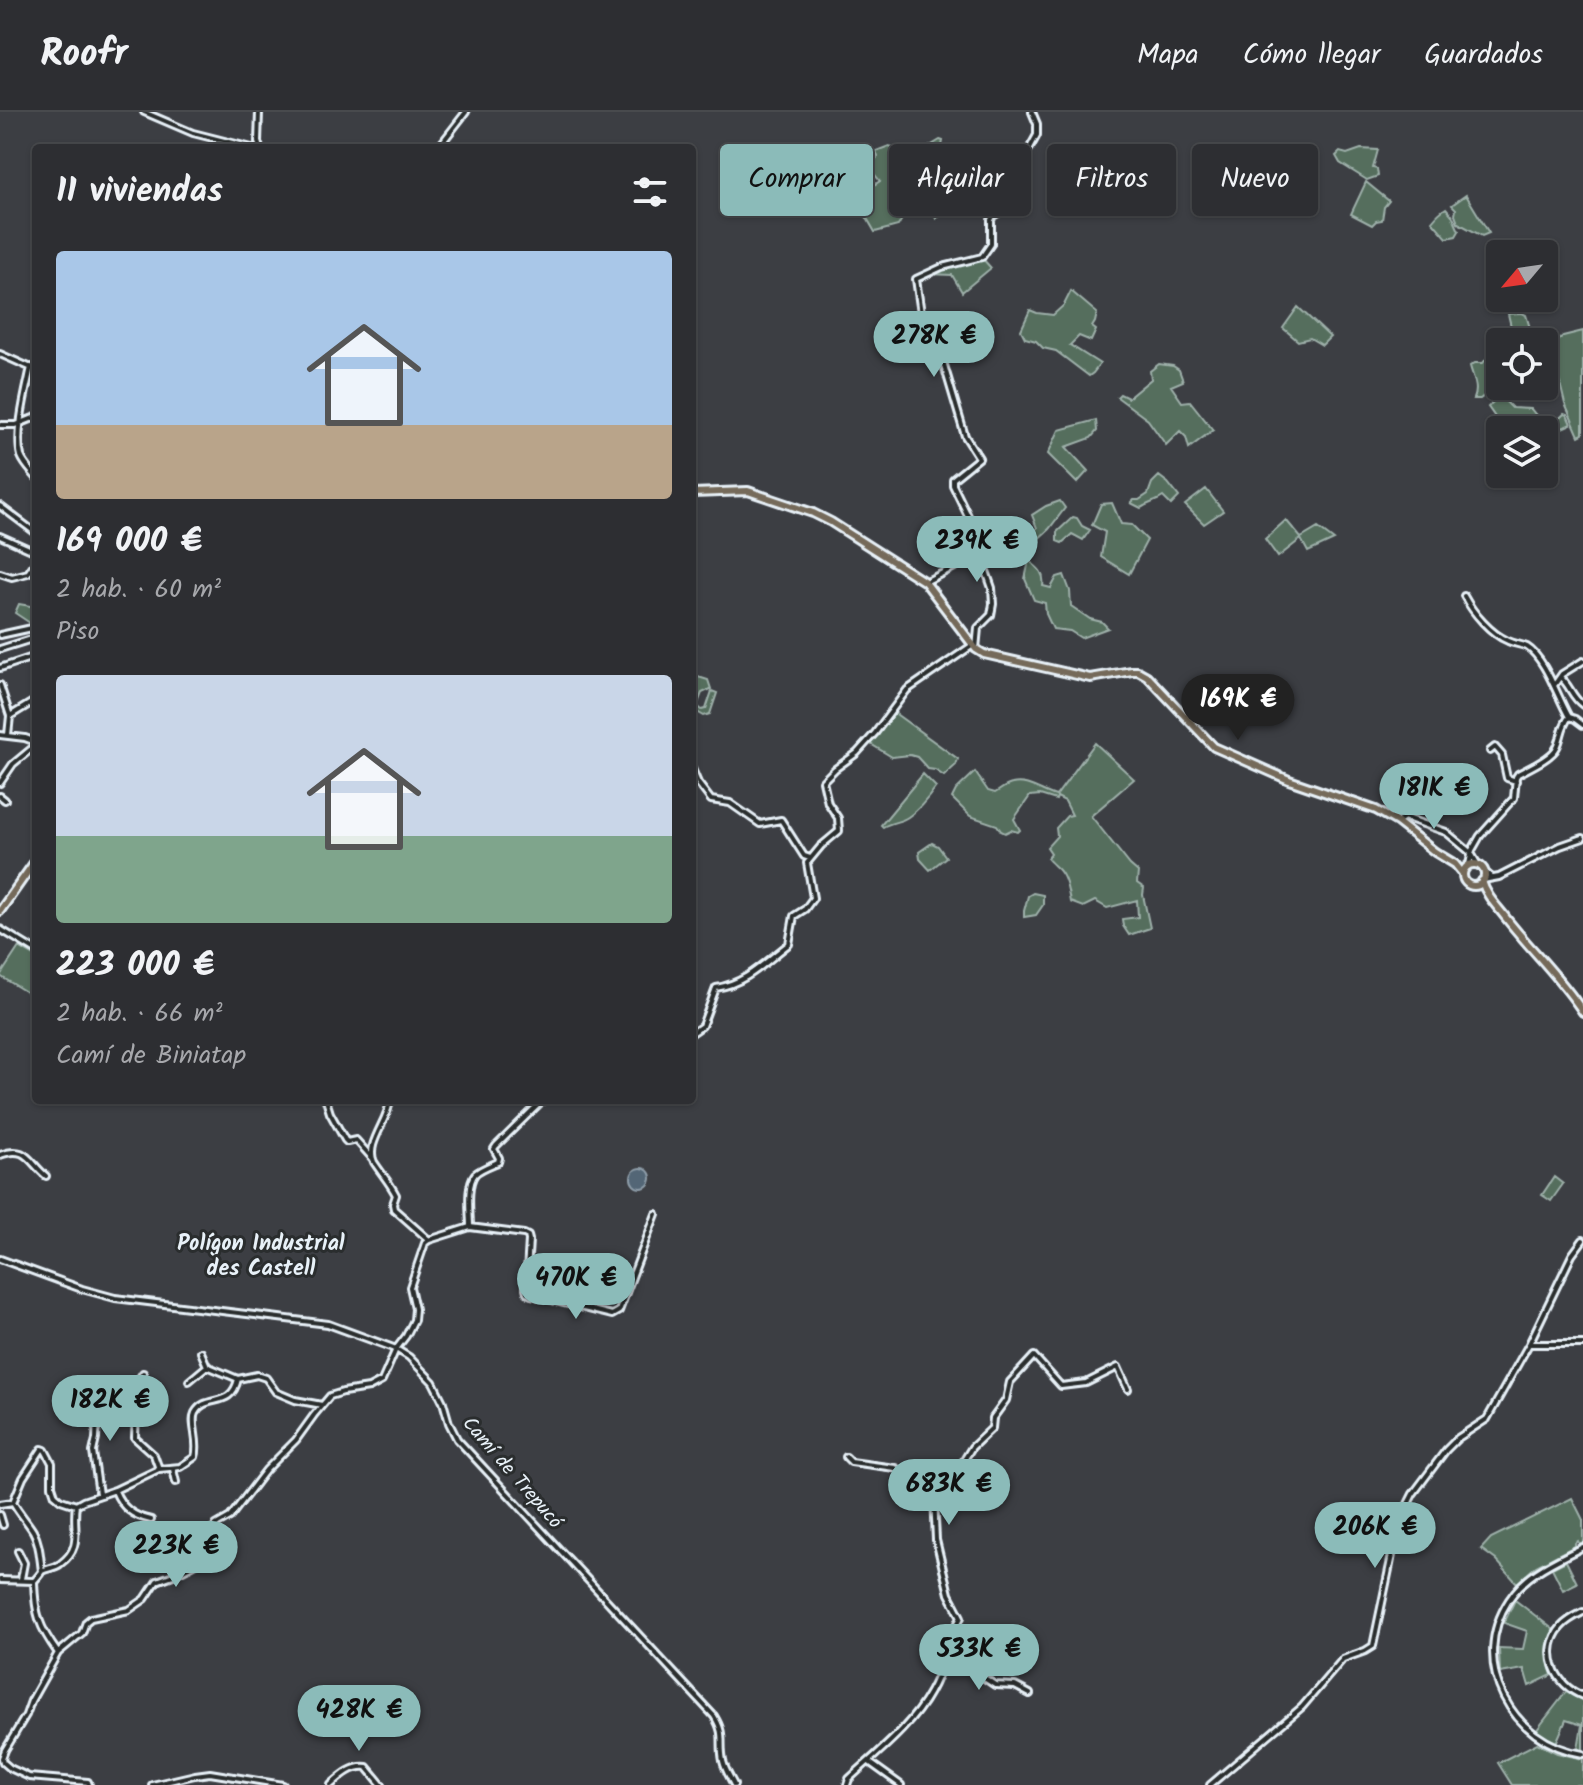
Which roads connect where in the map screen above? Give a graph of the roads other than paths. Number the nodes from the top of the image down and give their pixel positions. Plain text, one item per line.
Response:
1 (144, 112) edge
2 (259, 112) edge
3 (466, 112) edge
4 (1032, 112) edge
5 (236, 144) edge
6 (259, 144) edge
7 (441, 144) edge
8 (2, 354) edge
9 (0, 362) edge
10 (32, 369) edge
11 (32, 373) edge
12 (32, 419) edge
13 (20, 424) junction
14 (0, 425) edge
15 (32, 471) edge
16 (696, 493) edge
17 (0, 506) edge
18 (32, 530) edge
19 (0, 536) edge
20 (32, 550) edge
21 (980, 554) junction
22 (32, 567) edge
23 (0, 573) edge
24 (925, 582) junction
25 (1464, 596) dead end
26 (32, 628) edge
27 (0, 635) edge
28 (32, 639) edge
29 (974, 647) junction
30 (0, 649) edge
31 (32, 657) edge
32 (1583, 661) edge
33 (0, 668) edge
34 (1560, 677) junction
35 (1555, 684) junction
36 (0, 685) edge
37 (32, 702) edge
38 (1583, 705) edge
39 (10, 716) junction
40 (1569, 717) junction
41 (1583, 725) edge
42 (0, 735) edge
43 (8, 735) junction
44 (32, 742) edge
45 (32, 747) edge
46 (1490, 751) dead end
47 (696, 778) edge
48 (1516, 781) junction
49 (0, 783) edge
50 (0, 796) edge
51 (5, 800) dead end
52 (1397, 822) junction
53 (1583, 838) edge
54 (1471, 853) junction
55 (810, 858) junction
56 (32, 866) edge
57 (1466, 868) junction
58 (1481, 868) junction
59 (1494, 878) junction
60 (1483, 880) junction
61 (1473, 886) junction
62 (1487, 893) junction
63 (0, 908) edge
64 (0, 929) edge
65 (32, 949) edge
66 (1583, 1012) edge
67 (696, 1030) edge
68 (327, 1104) edge
69 (390, 1104) edge
70 (539, 1104) edge
71 (0, 1155) edge
72 (373, 1159) junction
73 (46, 1176) dead end
74 (656, 1214) dead end
75 (470, 1227) junction
76 (429, 1240) junction
77 (1583, 1240) edge
78 (0, 1259) edge
79 (1529, 1344) junction
80 (1583, 1344) edge
81 (396, 1349) junction
82 (201, 1352) dead end
83 (207, 1366) junction
84 (143, 1373) dead end
85 (238, 1379) junction
86 (189, 1381) dead end
87 (1128, 1389) dead end
88 (91, 1399) dead end
89 (322, 1405) junction
90 (846, 1457) dead end
91 (172, 1468) junction
92 (159, 1469) junction
93 (176, 1482) dead end
94 (115, 1490) junction
95 (99, 1494) junction
96 (934, 1496) junction
97 (13, 1502) junction
98 (0, 1504) edge
99 (76, 1505) junction
100 (0, 1515) edge
101 (151, 1520) dead end
102 (3, 1525) dead end
103 (1583, 1547) edge
104 (18, 1551) dead end
105 (42, 1571) junction
106 (0, 1580) edge
107 (21, 1580) junction
108 (34, 1581) junction
109 (1583, 1612) edge
110 (58, 1653) junction
111 (948, 1654) junction
112 (1030, 1694) dead end
113 (1583, 1696) edge
114 (1583, 1754) edge
115 (869, 1762) junction
116 (89, 1785) edge
117 (152, 1785) edge
118 (283, 1785) edge
119 (331, 1785) edge
120 (382, 1785) edge
121 (734, 1785) edge
122 (847, 1785) edge
123 (901, 1785) edge
124 (1210, 1785) edge

1 - 5 street
2 - 6 street
3 - 7 street
4 - 21 street
8 - 9 street
8 - 10 street
11 - 13 street
12 - 13 street
13 - 14 street
13 - 15 street
16 - 24 main road
17 - 18 street
19 - 20 street
21 - 24 street
21 - 29 street
22 - 23 street
24 - 29 main road
25 - 35 street
26 - 27 street
28 - 30 street
29 - 52 main road
29 - 55 street
31 - 33 street
32 - 34 street
34 - 35 street
34 - 38 street
35 - 40 street
36 - 39 street
37 - 39 street
39 - 43 street
40 - 41 street
40 - 48 street
42 - 43 street
43 - 44 street
45 - 49 street
46 - 48 street
47 - 55 street
48 - 54 street
50 - 51 street
52 - 54 street
52 - 57 main road
53 - 59 street
54 - 57 street
54 - 58 street
55 - 67 street
56 - 63 main road
57 - 58 main road
57 - 61 main road
58 - 59 street
58 - 60 main road
59 - 60 street
60 - 61 main road
60 - 62 main road
61 - 62 main road
62 - 66 main road
64 - 65 street
68 - 72 street
69 - 72 street
70 - 75 street
71 - 73 street
72 - 76 street
74 - 75 street
75 - 76 street
76 - 81 street
77 - 79 street
78 - 81 street, Camí de Trepucó
79 - 80 street
79 - 124 street
81 - 89 street
81 - 121 street, Camí de Trepucó
82 - 83 street
83 - 85 street
83 - 86 street
84 - 92 street
85 - 89 street
85 - 91 street
87 - 96 street
88 - 95 street
89 - 110 street
90 - 96 street
91 - 92 street
91 - 93 street
92 - 94 street
94 - 95 street
94 - 101 street
95 - 99 street
96 - 111 street
97 - 98 street
97 - 99 street
97 - 105 street
99 - 105 street
100 - 102 street
103 - 114 street
104 - 107 street
105 - 108 street
106 - 107 street
107 - 108 street
108 - 110 street
109 - 113 street
110 - 116 street
111 - 112 street
111 - 115 street
115 - 122 street
115 - 123 street
117 - 118 street
119 - 120 street

